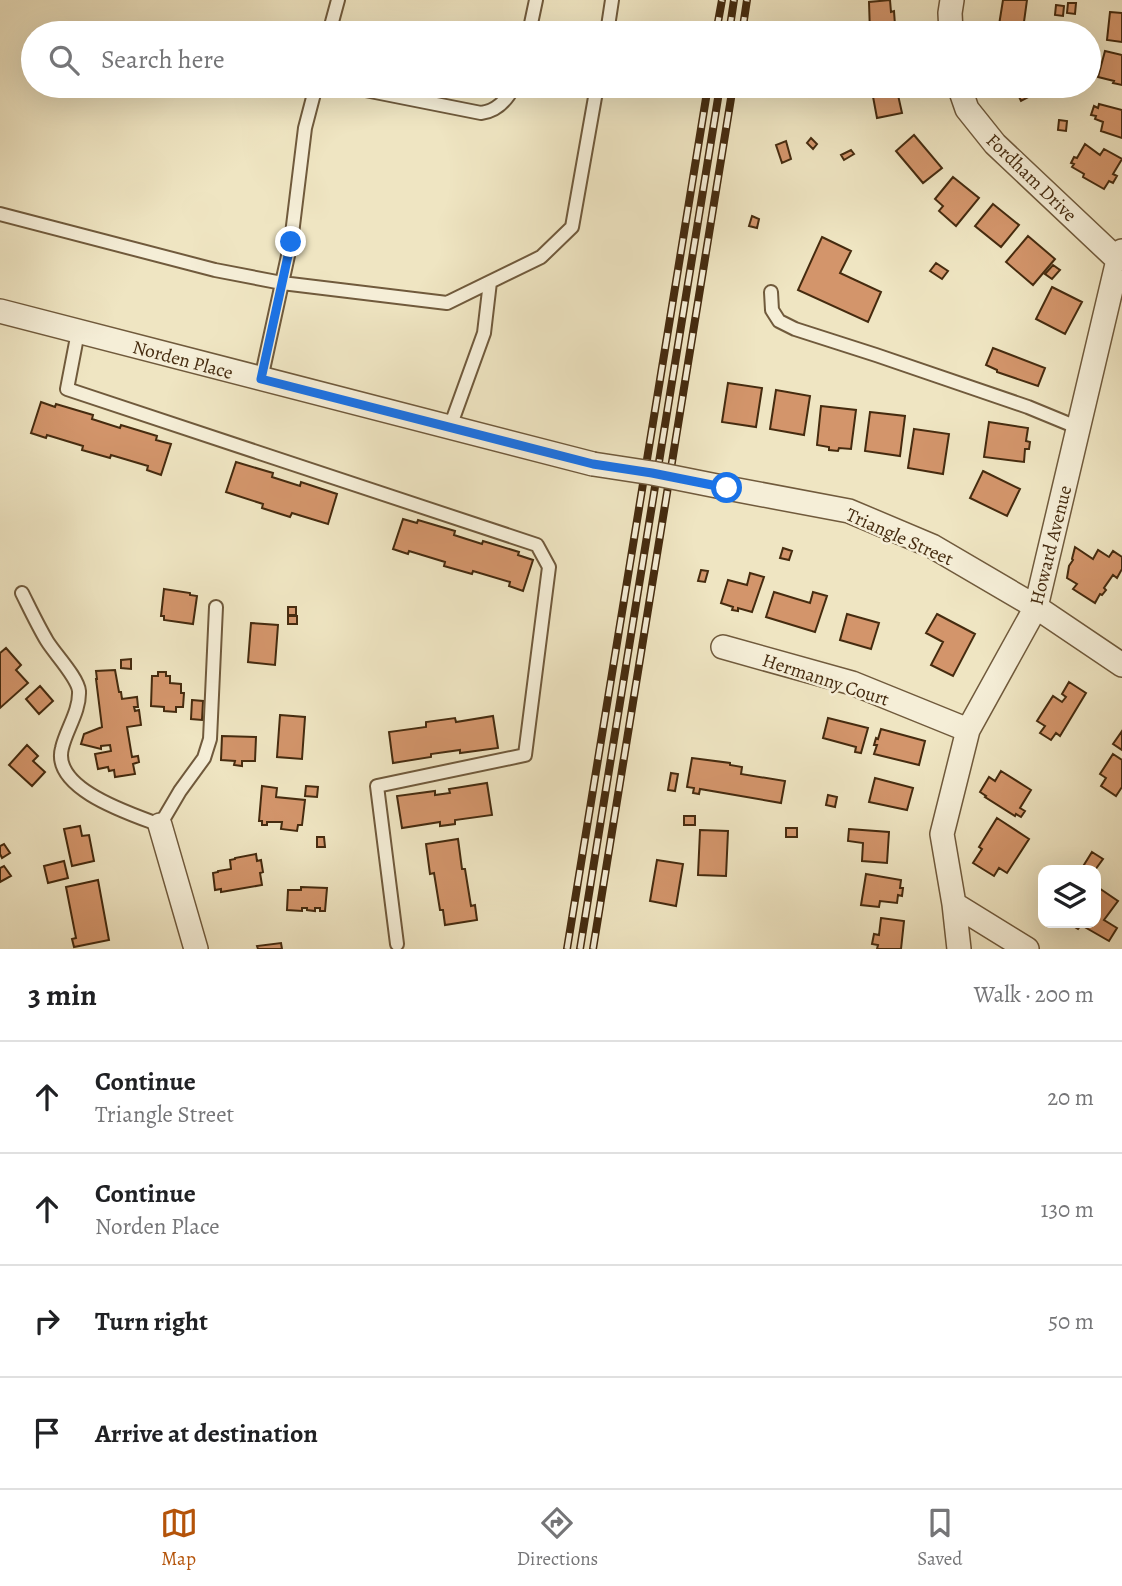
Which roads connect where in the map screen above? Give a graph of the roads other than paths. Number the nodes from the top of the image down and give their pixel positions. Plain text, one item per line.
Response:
1 (338, 0) edge
2 (536, 0) edge
3 (612, 0) edge
4 (952, 0) edge
5 (332, 21) edge
6 (531, 21) edge
7 (609, 21) edge
8 (950, 21) edge
9 (313, 98) edge
10 (405, 98) edge
11 (505, 98) edge
12 (595, 98) edge
13 (963, 98) edge
14 (0, 214) edge
15 (1120, 256) edge
16 (490, 282) junction
17 (282, 283) junction
18 (771, 292) dead end
19 (0, 312) edge
20 (78, 332) junction
21 (261, 379) junction
22 (450, 427) junction
23 (1079, 428) junction
24 (652, 473) joint
25 (22, 593) dead end
26 (216, 607) dead end
27 (1036, 607) junction
28 (723, 647) dead end
29 (1122, 665) edge
30 (968, 730) junction
31 (160, 825) junction
32 (954, 904) junction
33 (397, 944) dead end
34 (195, 949) edge
35 (960, 949) edge
36 (1027, 949) edge

1 - 5 lane
2 - 6 lane
3 - 7 lane
4 - 8 street
9 - 17 lane
10 - 11 lane
12 - 16 lane
13 - 15 street, Fordham Drive
14 - 17 lane
15 - 23 street, Howard Avenue
16 - 17 lane
16 - 22 lane
17 - 21 lane
18 - 23 lane
19 - 20 street, Norden Place
20 - 21 street, Norden Place
20 - 33 lane
21 - 22 street, Norden Place
22 - 24 street, Norden Place, bridge
23 - 27 street, Howard Avenue
24 - 27 street, Triangle Street, bridge
25 - 31 lane
26 - 31 lane
27 - 29 street, Triangle Street
27 - 30 street, Howard Avenue
28 - 30 street, Hermanny Court
30 - 32 street, Howard Avenue
31 - 34 street
32 - 35 street, Howard Avenue
32 - 36 street

